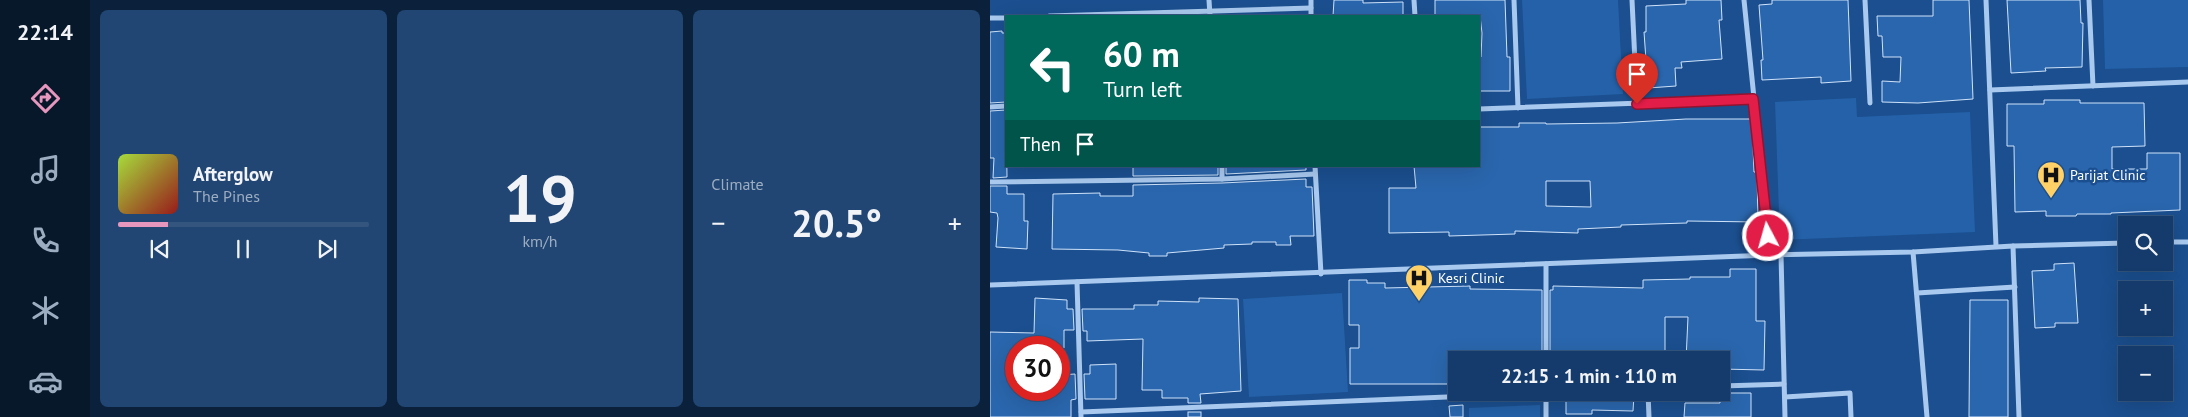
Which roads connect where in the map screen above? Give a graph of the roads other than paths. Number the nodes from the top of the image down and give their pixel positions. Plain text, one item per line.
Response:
1 (1209, 0) edge
2 (1311, 0) edge
3 (1414, 0) edge
4 (1514, 0) edge
5 (1632, 0) edge
6 (1744, 0) edge
7 (1865, 0) edge
8 (1986, 0) edge
9 (2089, 0) edge
10 (1311, 8) junction
11 (1210, 14) edge
12 (1130, 15) edge
13 (1311, 15) edge
14 (1415, 15) edge
15 (990, 18) edge
16 (1005, 18) edge
17 (2188, 82) edge
18 (2093, 86) junction
19 (1990, 90) junction
20 (1753, 99) junction
21 (1870, 103) dead end
22 (1637, 104) junction
23 (1005, 106) edge
24 (990, 107) edge
25 (1518, 108) junction
26 (1480, 110) edge
27 (1222, 167) edge
28 (1315, 167) edge
29 (1315, 174) junction
30 (1222, 179) junction
31 (990, 182) edge
32 (2173, 242) edge
33 (2188, 242) edge
34 (2118, 243) edge
35 (1996, 246) junction
36 (2013, 246) junction
37 (1913, 252) junction
38 (1770, 255) junction
39 (1781, 255) junction
40 (1546, 264) junction
41 (1321, 274) junction
42 (1077, 282) junction
43 (990, 285) edge
44 (2014, 287) junction
45 (1916, 293) junction
46 (1546, 351) edge
47 (1784, 384) junction
48 (1730, 386) edge
49 (1448, 397) edge
50 (1785, 397) junction
51 (1546, 401) edge
52 (1648, 401) edge
53 (1081, 414) edge
54 (1546, 417) edge
55 (1649, 417) edge
56 (1785, 417) edge
57 (1851, 417) edge
58 (1927, 417) edge
59 (2019, 417) edge

1 - 11 street
2 - 10 street
3 - 14 street
4 - 25 street
5 - 22 street
6 - 20 street
7 - 21 street
8 - 19 street
9 - 18 street
10 - 11 street
10 - 13 street
11 - 12 street
15 - 16 street
17 - 18 street
18 - 19 street
19 - 35 street
20 - 22 street
20 - 38 street
22 - 25 street
23 - 24 street
25 - 26 street
27 - 30 street
28 - 29 street
29 - 30 street
29 - 41 street
30 - 31 street
32 - 33 street
34 - 36 street
35 - 36 street
35 - 37 street
36 - 44 street
37 - 39 street
37 - 45 street
38 - 39 street
38 - 40 street
39 - 47 street
40 - 41 street
40 - 46 street
41 - 42 street
42 - 43 street
42 - 53 street
44 - 45 street
44 - 59 street
45 - 58 street
47 - 48 street
47 - 50 street
49 - 53 street
50 - 56 street
50 - 57 street
51 - 54 street
52 - 55 street

